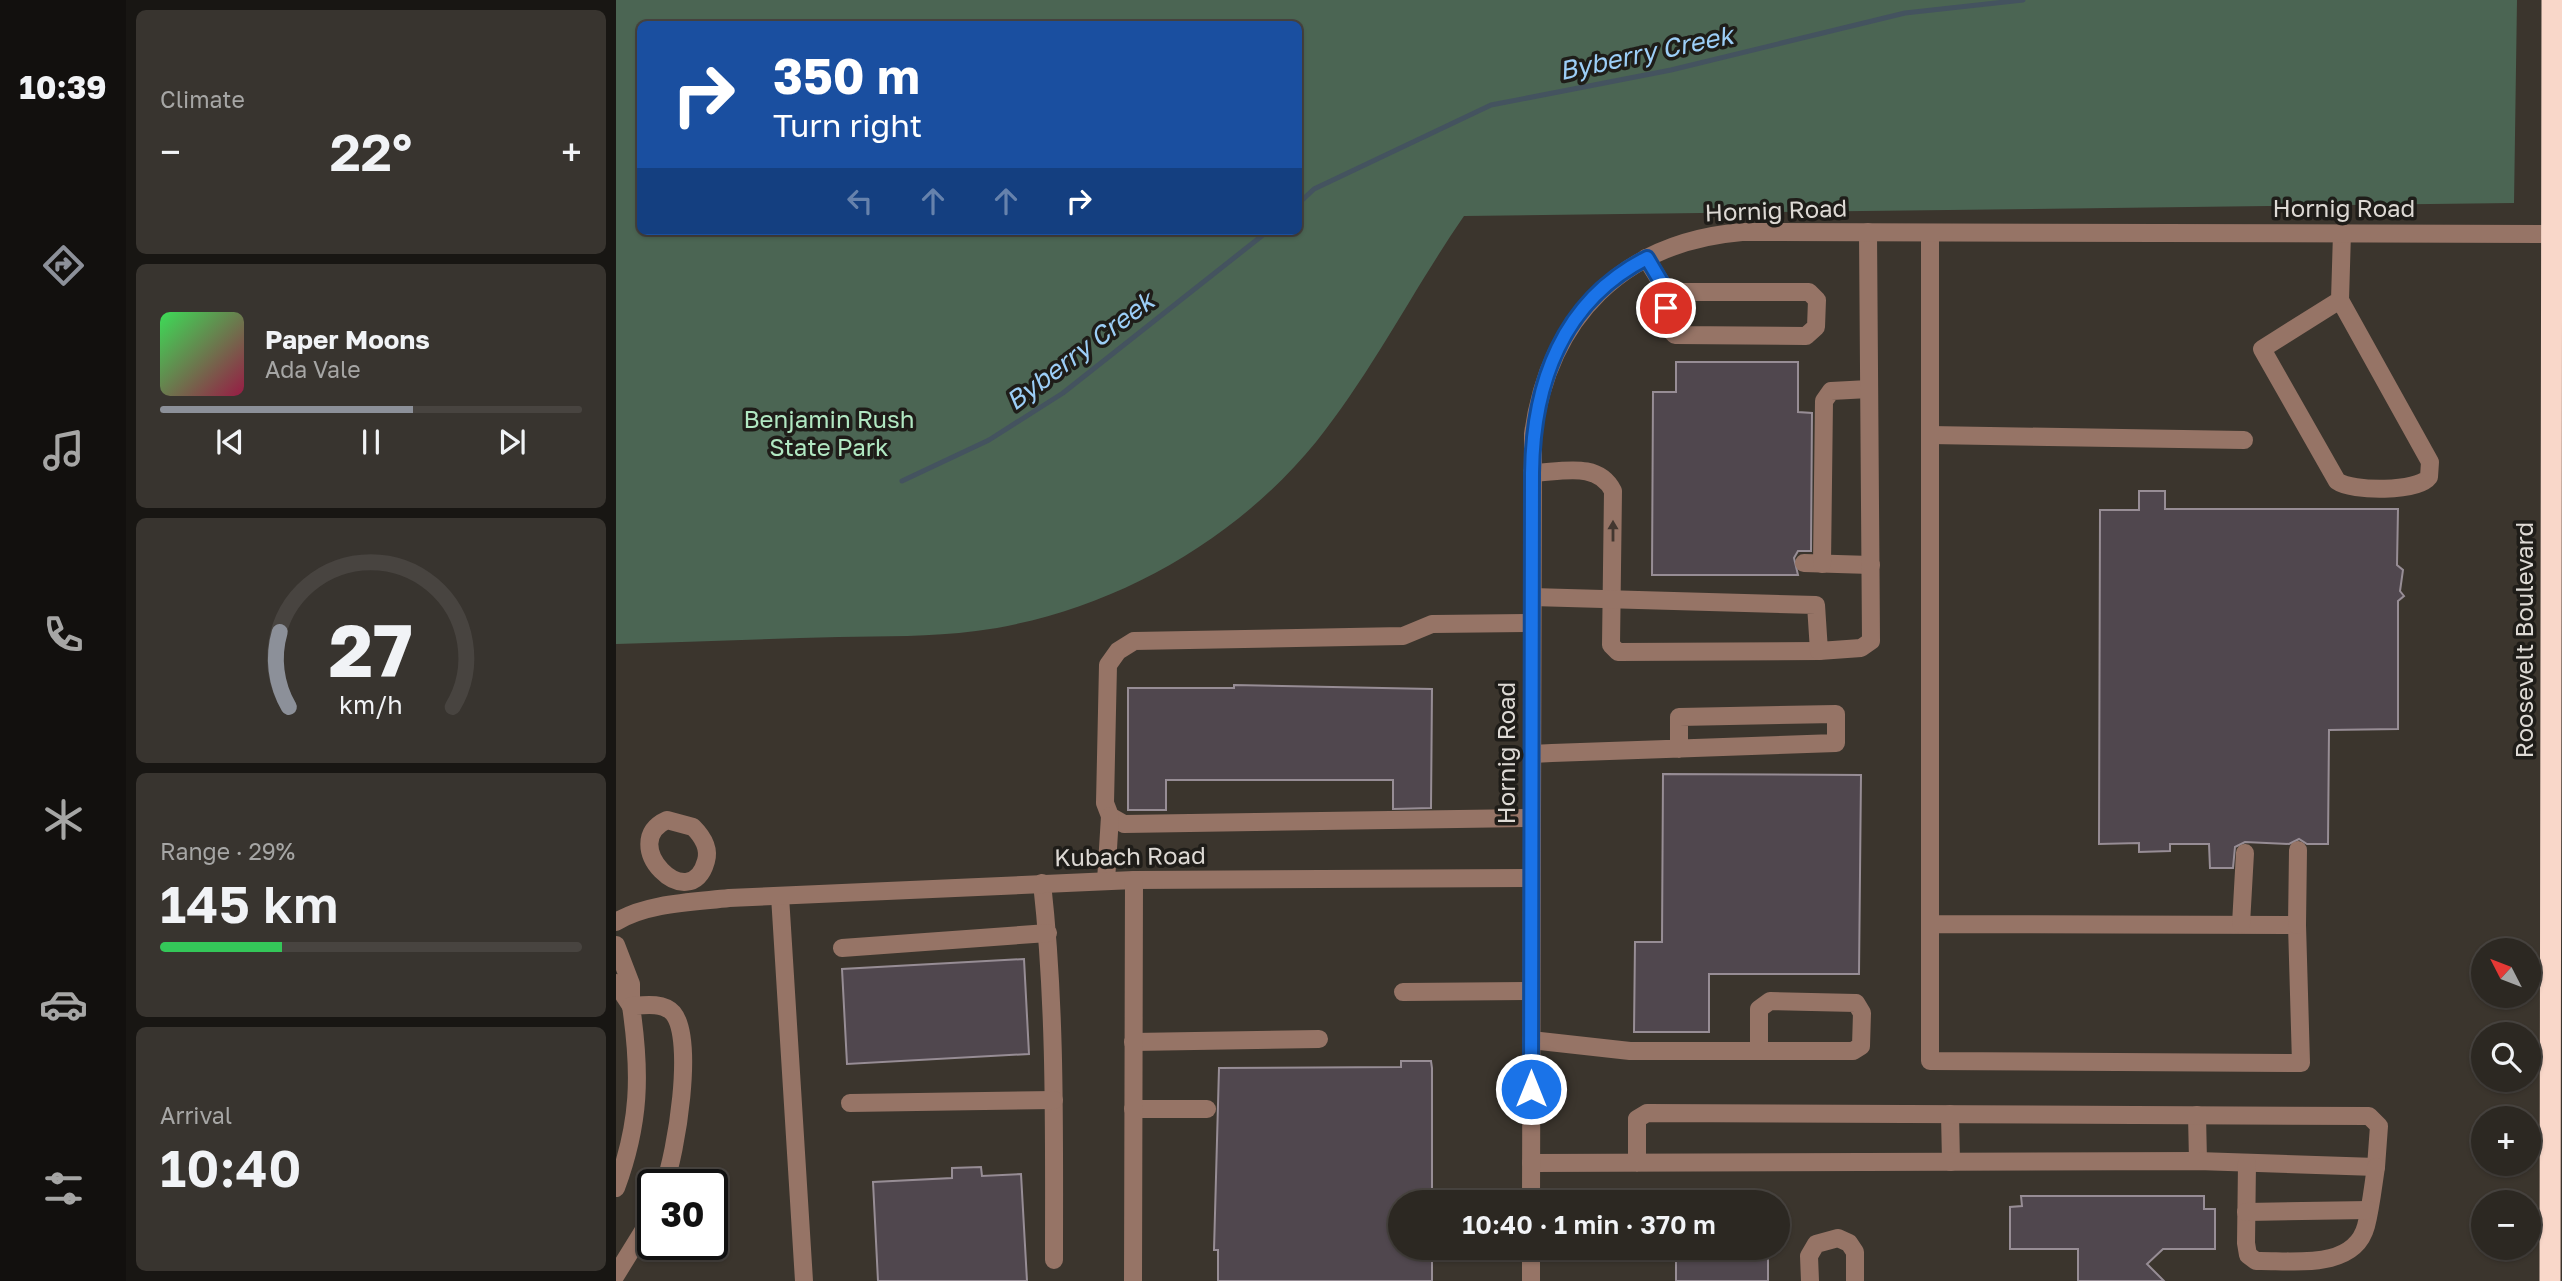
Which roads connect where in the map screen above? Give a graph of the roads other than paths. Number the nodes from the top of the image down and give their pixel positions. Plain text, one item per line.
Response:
1 (2552, 0) edge
2 (2562, 48) edge
3 (2552, 93) junction
4 (1868, 232) junction
5 (1930, 233) junction
6 (2342, 233) junction
7 (2557, 234) edge
8 (1647, 258) junction
9 (1667, 292) junction
10 (2340, 300) junction
11 (1868, 389) junction
12 (1930, 435) junction
13 (2244, 440) dead end
14 (1532, 473) junction
15 (1871, 565) junction
16 (1532, 597) junction
17 (1612, 600) junction
18 (1532, 623) junction
19 (1819, 651) junction
20 (1679, 749) junction
21 (1532, 754) junction
22 (1110, 816) junction
23 (1532, 818) junction
24 (2298, 850) dead end
25 (2245, 853) dead end
26 (696, 877) dead end
27 (1531, 878) junction
28 (1134, 880) junction
29 (1106, 881) junction
30 (1042, 883) junction
31 (780, 896) junction
32 (729, 898) junction
33 (616, 922) edge
34 (2241, 924) junction
35 (1930, 925) junction
36 (2297, 925) junction
37 (616, 930) edge
38 (1048, 933) junction
39 (616, 945) edge
40 (842, 948) dead end
41 (616, 983) edge
42 (1531, 991) junction
43 (1403, 992) dead end
44 (631, 1006) junction
45 (1319, 1039) dead end
46 (1531, 1040) junction
47 (1133, 1042) junction
48 (1759, 1051) junction
49 (1054, 1100) junction
50 (850, 1103) dead end
51 (1207, 1109) dead end
52 (1133, 1110) junction
53 (1950, 1114) junction
54 (2197, 1115) junction
55 (2198, 1161) junction
56 (1951, 1162) junction
57 (1531, 1163) junction
58 (1637, 1163) junction
59 (2247, 1163) junction
60 (2376, 1167) junction
61 (670, 1169) edge
62 (616, 1188) edge
63 (1531, 1190) edge
64 (2369, 1210) junction
65 (2246, 1212) junction
66 (637, 1240) edge
67 (1054, 1260) dead end
68 (1531, 1260) edge
69 (616, 1275) edge
70 (804, 1281) edge
71 (1133, 1281) edge
72 (1531, 1281) edge
73 (1810, 1281) edge
74 (1855, 1281) edge
75 (2550, 1281) edge

1 - 3 highway, Roosevelt Boulevard
2 - 3 highway
3 - 7 highway, Roosevelt Boulevard
4 - 5 street, Hornig Road
4 - 8 street, Hornig Road
4 - 11 street
5 - 6 street, Hornig Road
5 - 12 street
6 - 7 street, Hornig Road
6 - 10 street
7 - 75 highway, Roosevelt Boulevard
8 - 9 street
8 - 14 street, Hornig Road
9 - 9 street
10 - 10 street
11 - 15 street
11 - 15 street
12 - 13 street
12 - 35 street
14 - 16 street, Hornig Road
17 -> 14 street
15 - 19 street
16 - 17 street
16 - 18 street, Hornig Road
17 - 19 street
17 - 19 street
18 - 21 street, Hornig Road
18 - 22 street
20 - 20 street
20 - 21 street
21 - 23 street, Hornig Road
22 - 23 street
22 - 29 street
23 - 27 street, Hornig Road
24 - 36 street
25 - 34 street
26 - 32 street
27 - 28 street, Kubach Road
27 - 42 street, Hornig Road
28 - 29 street, Kubach Road
28 - 47 street
29 - 30 street, Kubach Road
30 - 31 street, Kubach Road
30 - 38 street
31 - 32 street, Kubach Road
31 - 70 street
32 - 33 street, Kubach Road
32 - 37 street
34 - 35 street
34 - 36 street
35 - 36 street
38 - 40 street
38 - 49 street
39 - 44 street
41 - 44 street
42 - 43 street
42 - 46 street, Hornig Road
44 - 61 street
44 - 62 street
45 - 47 street
46 - 48 street
46 - 57 street, Hornig Road
47 - 52 street
48 - 48 street
49 - 50 street
49 - 67 street
51 - 52 street
52 - 71 street
53 - 54 street
53 - 56 street
53 - 58 street
54 - 55 street
54 - 60 street
55 - 56 street
55 - 59 street
56 - 58 street
57 - 58 street
57 - 63 street, Hornig Road
59 - 60 street
59 - 65 street
60 - 64 street
64 - 65 street
64 - 65 street
66 - 69 street
68 - 72 street
73 - 74 street

